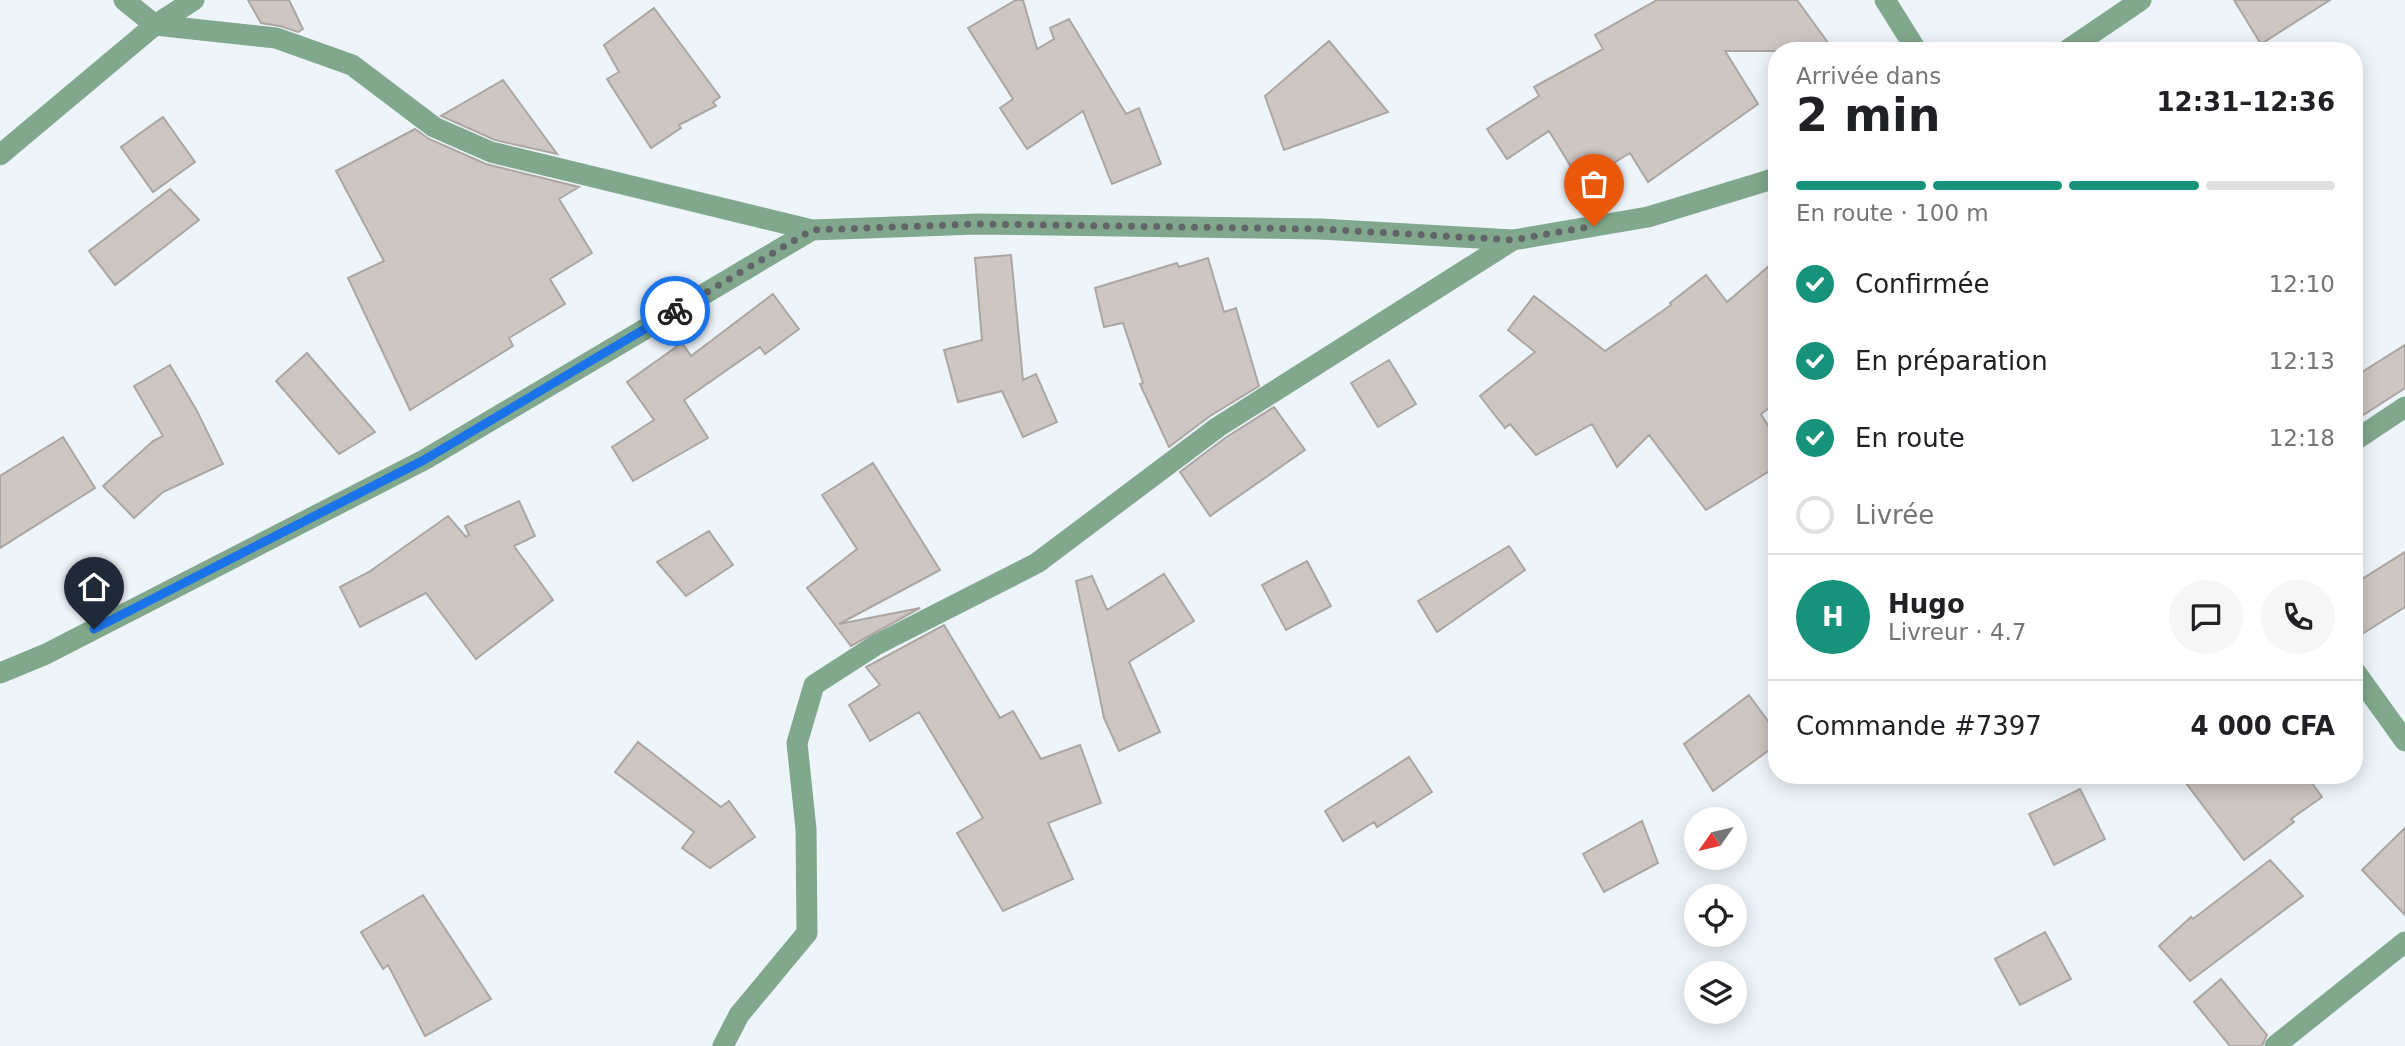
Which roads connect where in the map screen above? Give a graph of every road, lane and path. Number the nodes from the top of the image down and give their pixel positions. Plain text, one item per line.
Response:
1 (124, 0) edge
2 (194, 0) edge
3 (1885, 0) edge
4 (2141, 0) edge
5 (155, 25) junction
6 (1911, 42) edge
7 (2079, 42) edge
8 (0, 155) edge
9 (1768, 180) edge
10 (812, 230) junction
11 (1513, 240) junction
12 (2405, 407) edge
13 (2363, 435) edge
14 (0, 673) edge
15 (2363, 683) edge
16 (2405, 741) edge
17 (2405, 942) edge
18 (723, 1046) edge
19 (2274, 1046) edge

1 - 5 street
2 - 5 street
3 - 6 street
4 - 7 street
5 - 8 street
5 - 10 street
9 - 11 street
10 - 11 street
10 - 14 street
11 - 18 street
12 - 13 street
15 - 16 street
17 - 19 street

